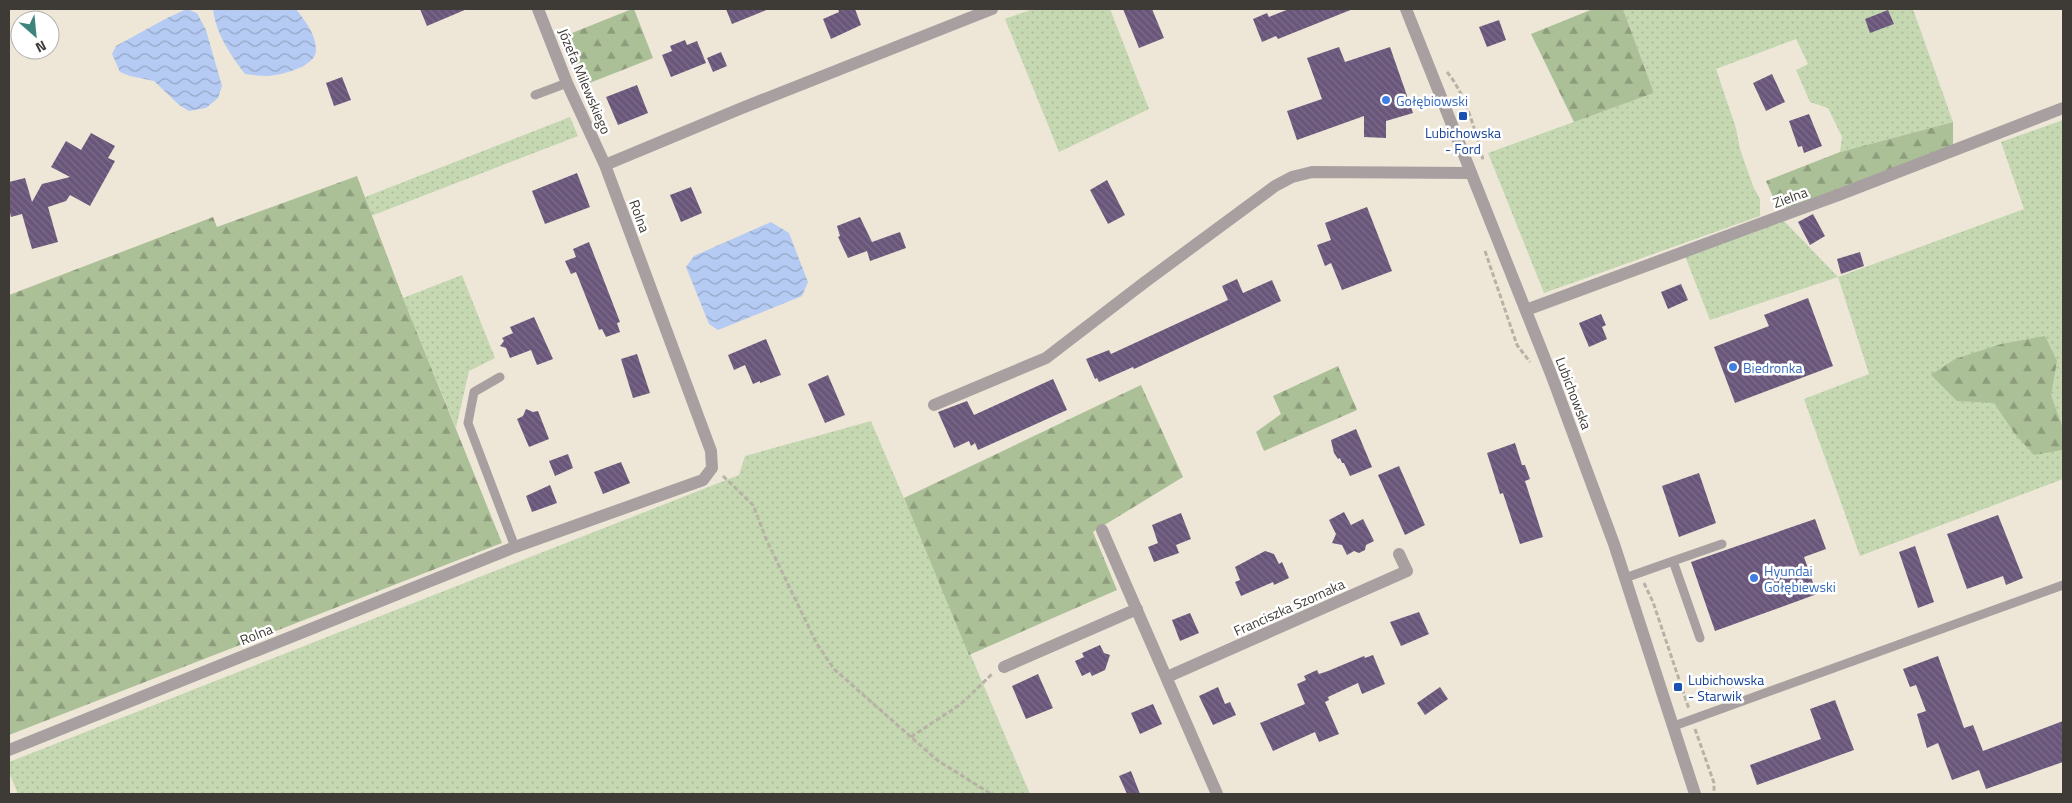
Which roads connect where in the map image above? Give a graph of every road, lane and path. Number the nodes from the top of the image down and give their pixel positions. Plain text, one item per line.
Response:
1 (538, 9) edge
2 (992, 9) edge
3 (1406, 9) edge
4 (567, 83) junction
5 (535, 95) dead end
6 (2063, 108) edge
7 (605, 165) junction
8 (1471, 173) junction
9 (1484, 247) dead end
10 (1526, 310) junction
11 (1534, 366) dead end
12 (500, 377) dead end
13 (934, 405) dead end
14 (712, 468) junction
15 (1102, 530) dead end
16 (1722, 544) dead end
17 (515, 547) junction
18 (1399, 554) dead end
19 (1673, 561) junction
20 (1625, 578) junction
21 (2063, 584) edge
22 (1137, 608) junction
23 (1700, 638) dead end
24 (1004, 667) joint
25 (1167, 677) junction
26 (1692, 720) junction
27 (1674, 726) junction
28 (911, 737) junction
29 (9, 750) edge
30 (991, 794) edge
31 (1217, 794) edge
32 (1695, 794) edge
33 (1714, 794) edge

1 - 4 street, Józefa Milewskiego
2 - 7 street
3 - 8 street, Lubichowska
4 - 5 lane
4 - 7 street, Józefa Milewskiego
6 - 10 street, Zielna
7 - 14 street, Rolna
8 - 10 street, Lubichowska
8 - 13 street
9 - 11 path
10 - 20 street, Lubichowska
12 - 17 lane
14 - 17 street, Rolna
14 - 28 path
15 - 22 street
16 - 19 lane
17 - 29 street, Rolna
18 - 25 street, Franciszka Szornaka
19 - 20 lane
19 - 23 lane
20 - 27 street, Lubichowska
21 - 26 lane
22 - 24 street
22 - 25 street
24 - 28 path
25 - 31 street
26 - 27 lane
26 - 33 path
27 - 32 street, Lubichowska
28 - 30 path

